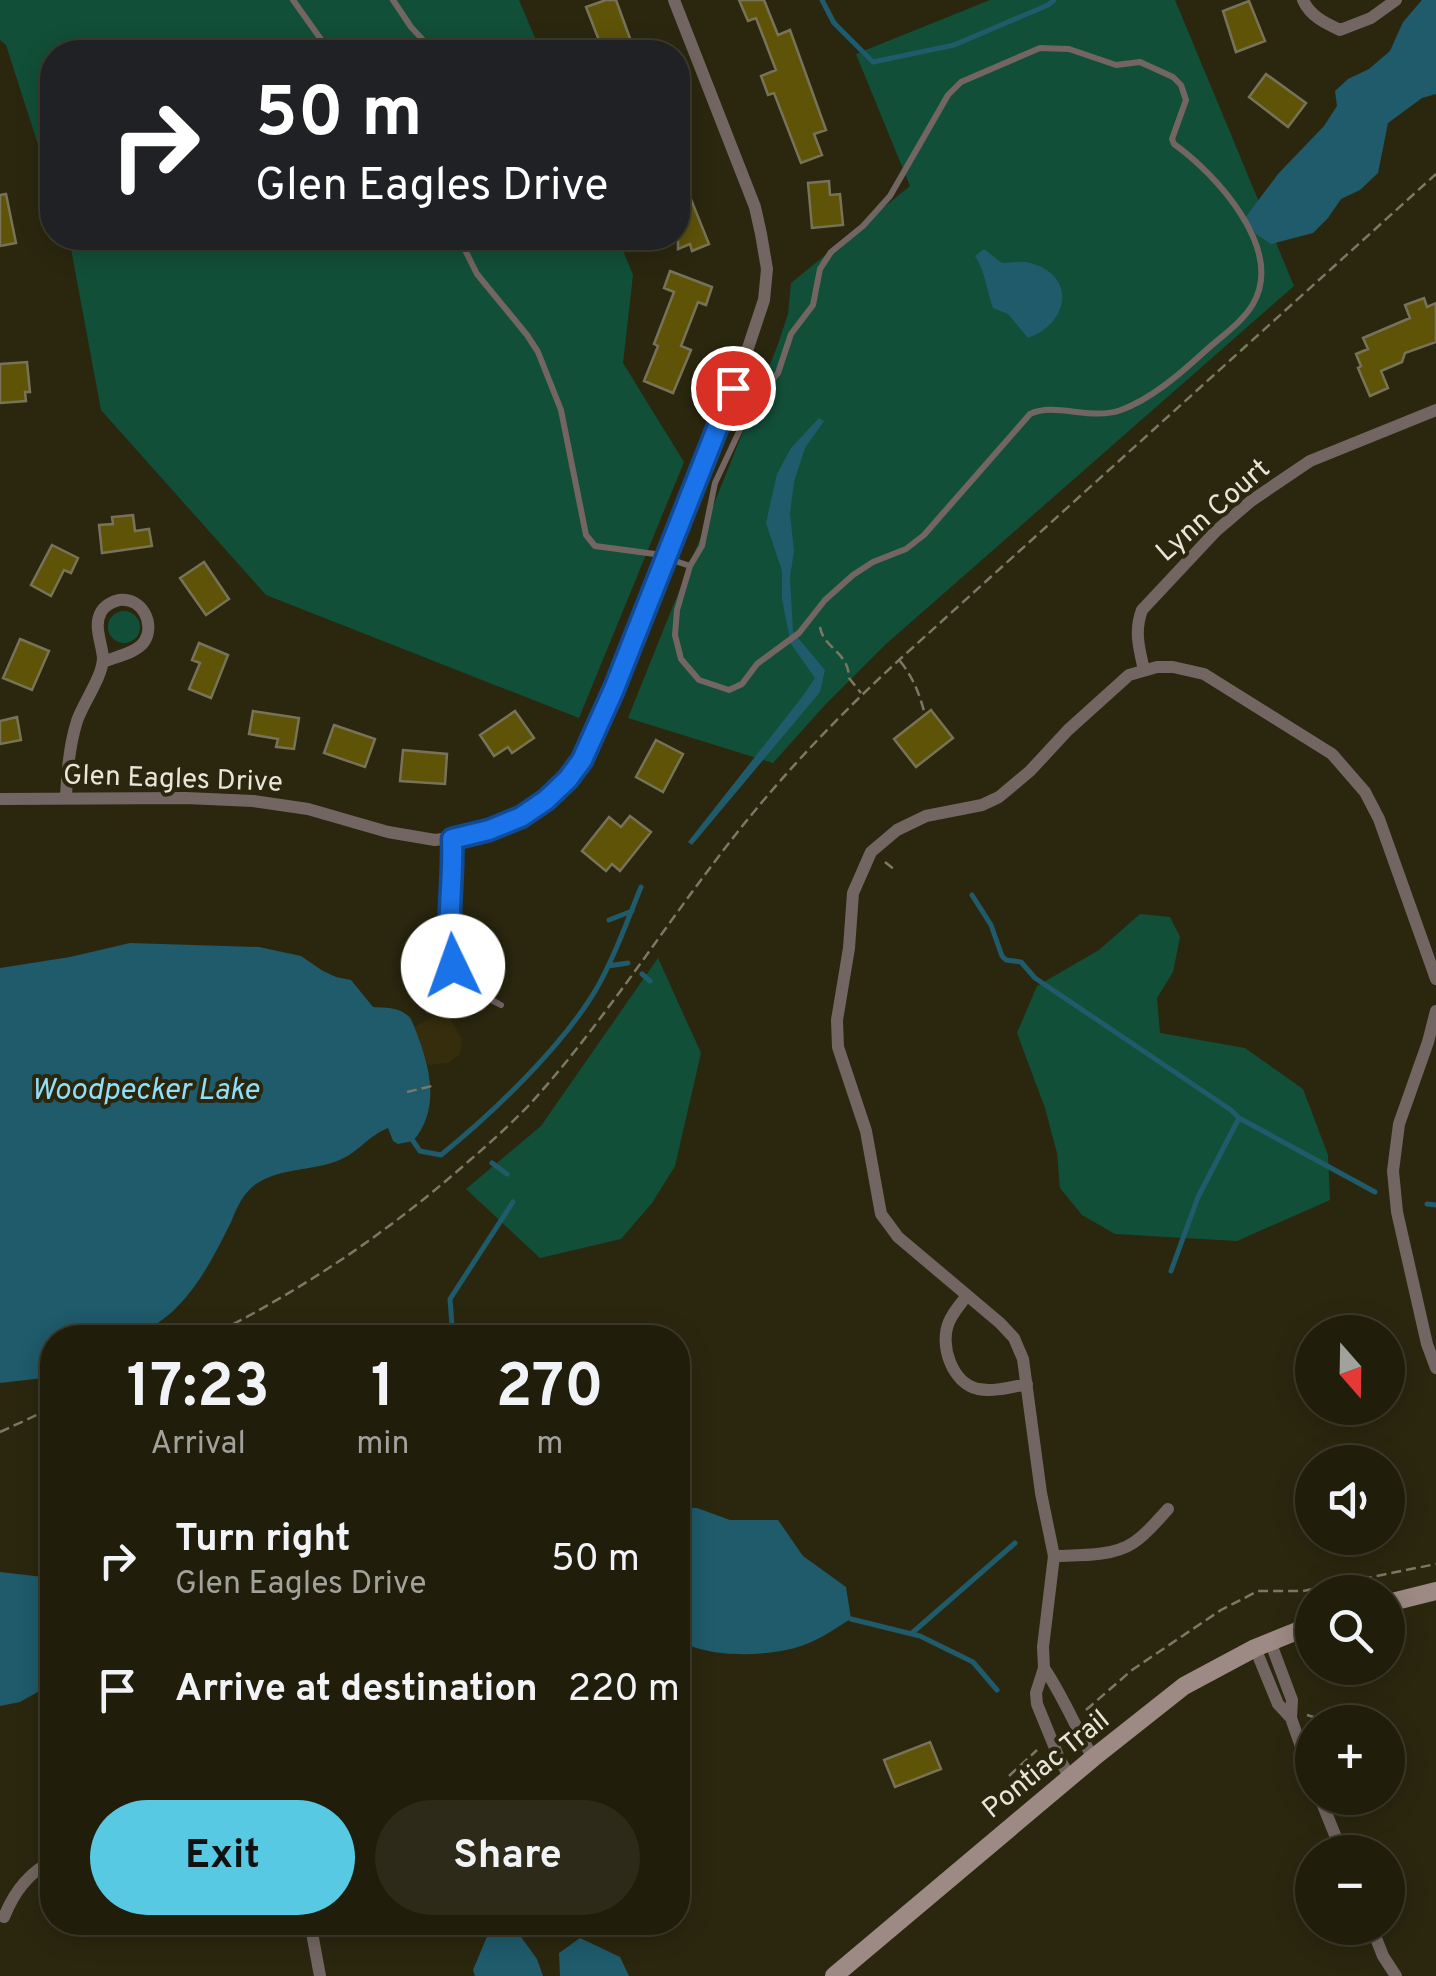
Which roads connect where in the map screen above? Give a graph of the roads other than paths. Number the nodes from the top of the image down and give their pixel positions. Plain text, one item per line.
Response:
1 (293, 0) edge
2 (393, 0) edge
3 (674, 0) edge
4 (1304, 0) edge
5 (1396, 0) edge
6 (321, 40) edge
7 (422, 40) edge
8 (690, 40) edge
9 (690, 41) edge
10 (465, 250) edge
11 (1436, 410) edge
12 (666, 557) junction
13 (690, 566) junction
14 (103, 662) junction
15 (1144, 670) junction
16 (66, 797) junction
17 (0, 799) edge
18 (452, 839) junction
19 (1436, 978) edge
20 (501, 1005) dead end
21 (1436, 1011) edge
22 (967, 1296) junction
23 (1436, 1368) edge
24 (1027, 1384) junction
25 (1168, 1509) dead end
26 (1054, 1556) junction
27 (1436, 1590) edge
28 (1405, 1598) edge
29 (1295, 1631) edge
30 (1262, 1644) junction
31 (1044, 1668) junction
32 (1295, 1729) edge
33 (1093, 1758) junction
34 (1070, 1778) junction
35 (40, 1867) edge
36 (4, 1917) dead end
37 (312, 1935) edge
38 (1379, 1945) edge
39 (320, 1976) edge
40 (834, 1976) edge
41 (1396, 1976) edge

1 - 6 lane
2 - 7 lane
3 - 8 street, Glen Eagles Drive
4 - 5 street
9 - 12 street, Glen Eagles Drive
10 - 12 lane
11 - 15 street, Lynn Court
12 - 13 lane
12 - 18 street, Glen Eagles Drive
13 - 13 lane
14 - 14 street
14 - 16 street
15 - 19 street
15 - 22 street
16 - 17 street, Glen Eagles Drive
16 - 18 street, Glen Eagles Drive
18 - 20 lane
21 - 23 street
22 - 24 street
22 - 24 street
24 - 26 street
25 - 26 street
26 - 31 street
27 - 28 main road
29 - 30 main road, Pontiac Trail
30 - 32 street
30 - 33 main road, Pontiac Trail
31 - 33 street
31 - 34 street
33 - 34 main road, Pontiac Trail
34 - 40 main road, Pontiac Trail
35 - 36 street
37 - 39 street
38 - 41 street

